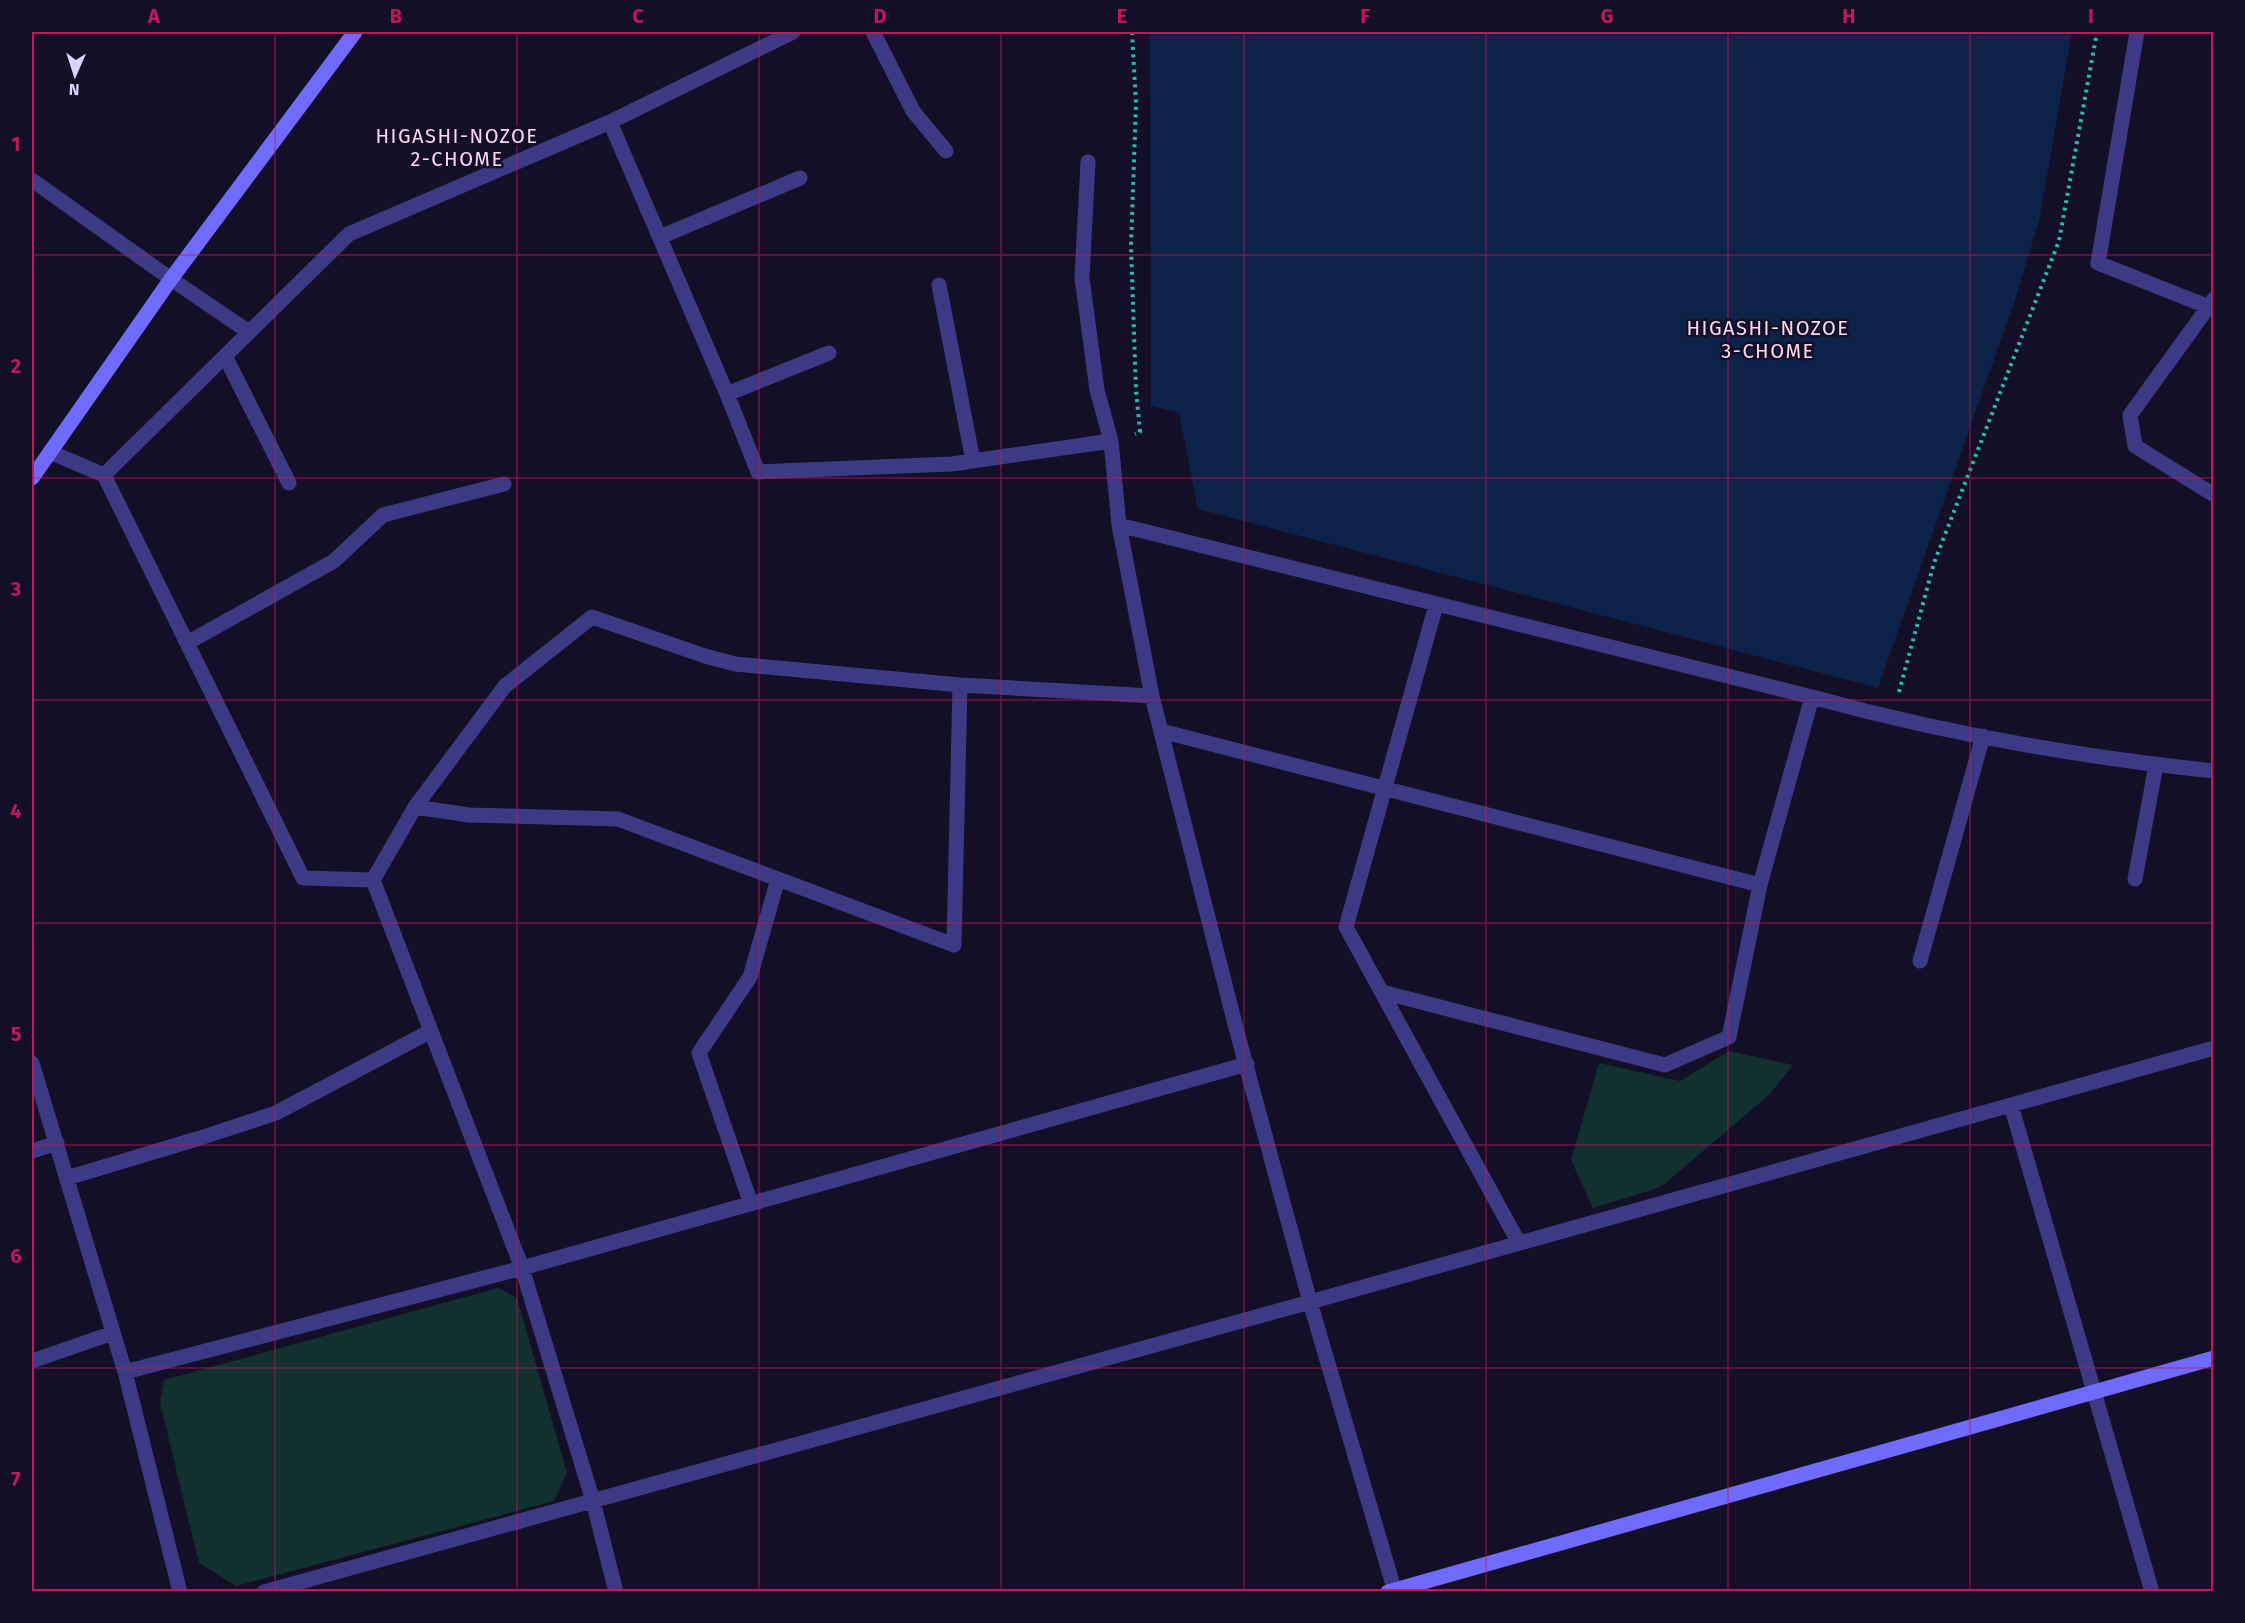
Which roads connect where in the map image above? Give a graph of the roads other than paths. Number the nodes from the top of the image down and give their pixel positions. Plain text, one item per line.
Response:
1 (355, 32) edge
2 (793, 32) edge
3 (873, 32) edge
4 (2137, 32) edge
5 (610, 122) junction
6 (946, 151) dead end
7 (1088, 162) dead end
8 (800, 178) dead end
9 (32, 180) edge
10 (660, 237) junction
11 (171, 279) junction
12 (939, 285) dead end
13 (2211, 303) edge
14 (249, 332) junction
15 (829, 353) dead end
16 (225, 356) junction
17 (728, 394) junction
18 (1111, 441) junction
19 (50, 452) junction
20 (973, 461) junction
21 (104, 475) junction
22 (32, 478) edge
23 (290, 483) dead end
24 (504, 484) dead end
25 (2214, 495) edge
26 (1119, 525) junction
27 (1436, 605) junction
28 (187, 643) junction
29 (960, 685) junction
30 (1152, 696) junction
31 (1812, 697) junction
32 (1161, 731) junction
33 (1983, 736) junction
34 (2156, 765) junction
35 (2214, 771) edge
36 (1385, 789) junction
37 (415, 807) junction
38 (778, 879) junction
39 (2135, 879) dead end
40 (373, 880) junction
41 (1760, 885) junction
42 (1920, 961) dead end
43 (1382, 992) junction
44 (431, 1031) junction
45 (2214, 1048) edge
46 (32, 1063) edge
47 (1247, 1064) junction
48 (2011, 1105) junction
49 (57, 1143) junction
50 (32, 1151) edge
51 (67, 1178) junction
52 (751, 1204) junction
53 (1519, 1243) junction
54 (522, 1268) junction
55 (1310, 1302) junction
56 (113, 1333) junction
57 (2214, 1358) edge
58 (32, 1361) edge
59 (125, 1372) junction
60 (2093, 1391) junction
61 (593, 1501) junction
62 (1392, 1591) edge
63 (180, 1592) edge
64 (264, 1592) edge
65 (616, 1592) edge
66 (2152, 1592) edge

1 - 11 street
2 - 5 street
3 - 6 street
4 - 13 street
5 - 10 street
5 - 14 street
7 - 18 street
8 - 10 street
9 - 11 street
10 - 17 street
11 - 14 street
11 - 19 street
12 - 20 street
13 - 25 street
14 - 16 street
15 - 17 street
16 - 21 street
16 - 23 street
17 - 20 street
18 - 20 street
18 - 26 street
19 - 21 street
19 - 22 street
21 - 28 street
24 - 28 street
26 - 27 street
26 - 30 street
27 - 31 street
27 - 36 street
28 - 40 street
29 - 30 street
29 - 37 street
29 - 38 street
30 - 32 street
31 - 33 street
31 - 41 street
32 - 36 street
32 - 47 street
33 - 34 street
33 - 42 street
34 - 35 street
34 - 39 street
36 - 41 street
36 - 43 street
37 - 38 street
37 - 40 street
38 - 52 street
40 - 44 street
41 - 43 street
43 - 53 street
44 - 51 street
44 - 54 street
45 - 48 street
46 - 49 street
47 - 52 street
47 - 55 street
48 - 53 street
48 - 60 street
49 - 50 street
49 - 51 street
51 - 56 street
52 - 54 street
53 - 55 street
54 - 59 street
54 - 61 street
55 - 61 street
55 - 62 street
56 - 58 street
56 - 59 street
57 - 60 street
59 - 63 street
60 - 62 street
60 - 66 street
61 - 64 street
61 - 65 street

